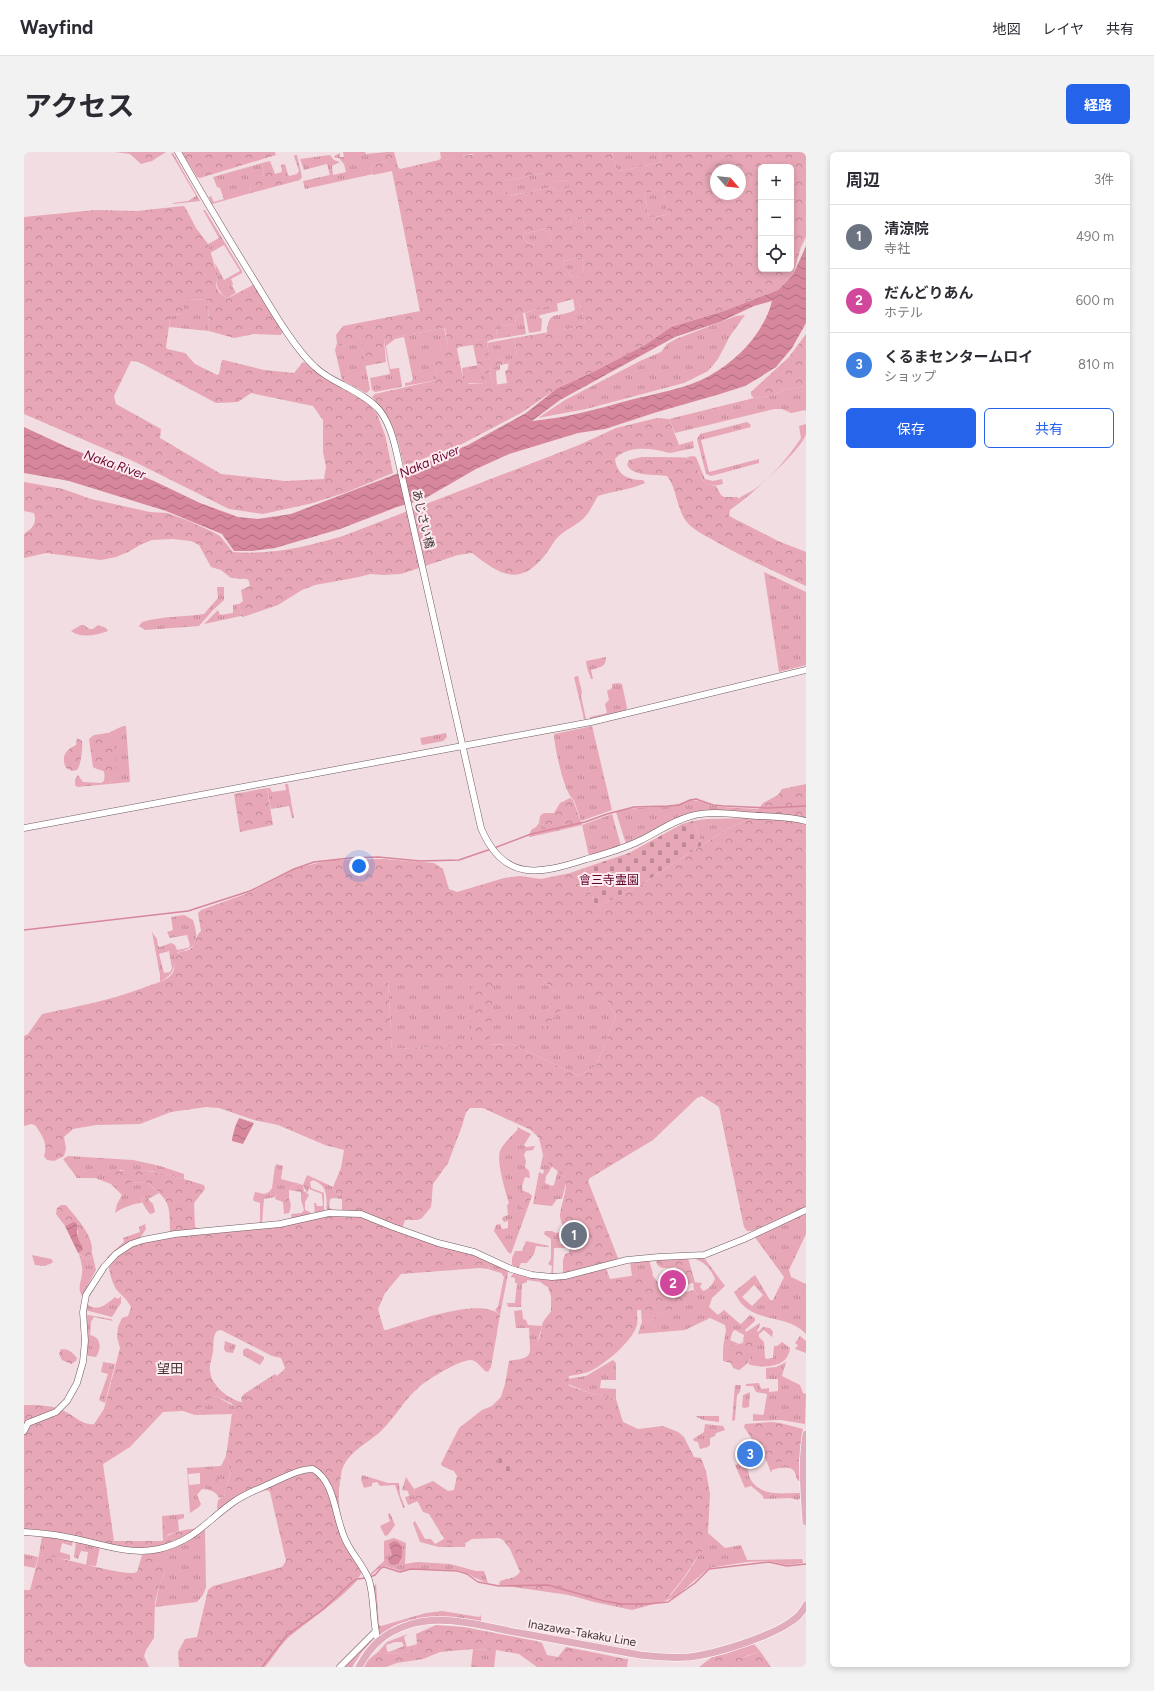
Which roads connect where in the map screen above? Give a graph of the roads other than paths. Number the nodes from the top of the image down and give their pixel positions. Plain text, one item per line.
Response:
1 (178, 152) edge
2 (806, 670) edge
3 (462, 745) junction
4 (806, 821) edge
5 (24, 828) edge
6 (806, 1210) edge
7 (24, 1431) edge
8 (806, 1434) edge
9 (806, 1522) edge
10 (24, 1532) edge
11 (806, 1605) edge
12 (375, 1632) junction
13 (378, 1641) junction
14 (340, 1667) edge
15 (359, 1667) edge

1 - 3 street, あじさい橋
2 - 3 street
3 - 4 street, あじさい橋
3 - 5 street
6 - 7 street
8 - 9 main road
10 - 12 street
11 - 13 main road, Inazawa-Takaku Line
12 - 13 street
12 - 14 street
13 - 15 main road, Inazawa-Takaku Line

